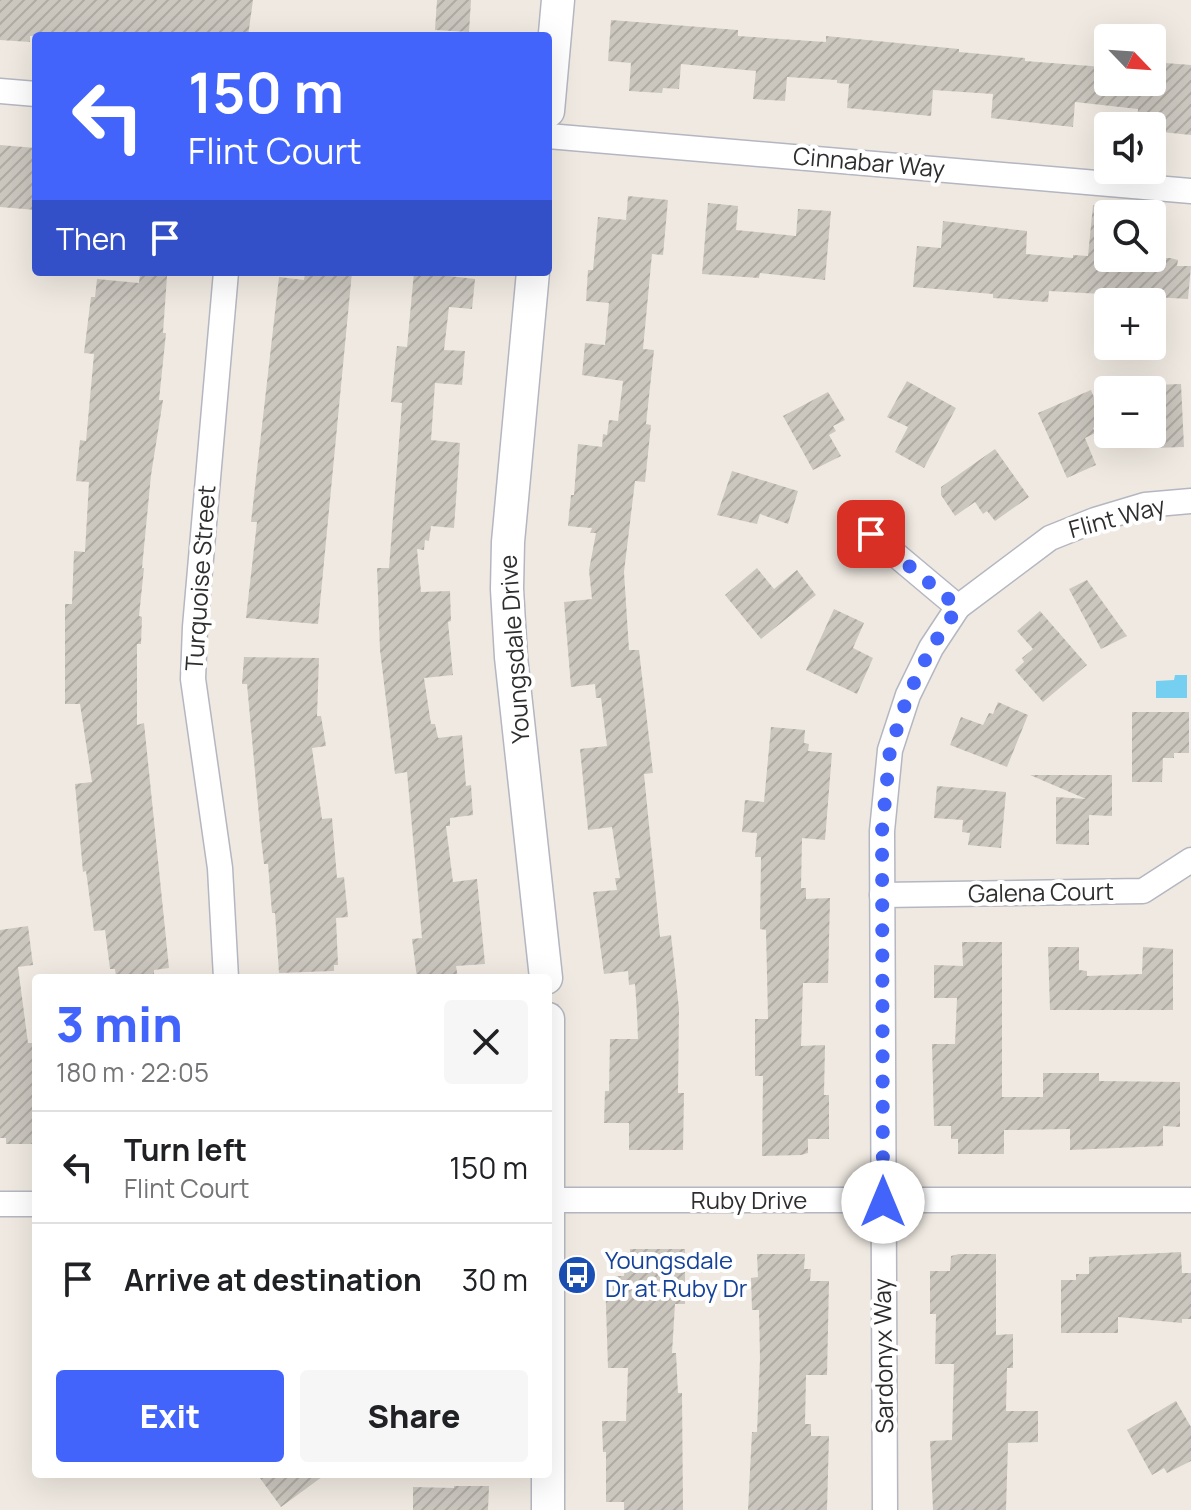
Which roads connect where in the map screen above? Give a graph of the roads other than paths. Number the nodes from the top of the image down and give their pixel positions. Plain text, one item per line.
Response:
1 (558, 0) edge
2 (552, 67) edge
3 (0, 91) edge
4 (32, 94) edge
5 (552, 136) edge
6 (1191, 191) edge
7 (226, 276) edge
8 (533, 276) edge
9 (1191, 501) edge
10 (871, 534) dead end
11 (958, 607) junction
12 (1191, 860) edge
13 (882, 895) junction
14 (226, 974) edge
15 (546, 974) edge
16 (552, 1200) edge
17 (1191, 1200) edge
18 (883, 1202) junction
19 (0, 1204) edge
20 (32, 1204) edge
21 (548, 1478) edge
22 (548, 1510) edge
23 (885, 1510) edge

1 - 2 street
3 - 4 street
5 - 6 street, Cinnabar Way
7 - 14 street, Turquoise Street
8 - 15 street, Youngsdale Drive
9 - 11 street, Flint Way
10 - 11 street
11 - 13 street, Flint Way
12 - 13 street, Galena Court
13 - 18 street, Flint Way
16 - 18 street, Ruby Drive
17 - 18 street, Ruby Drive
18 - 23 street, Sardonyx Way
19 - 20 street
21 - 22 street

